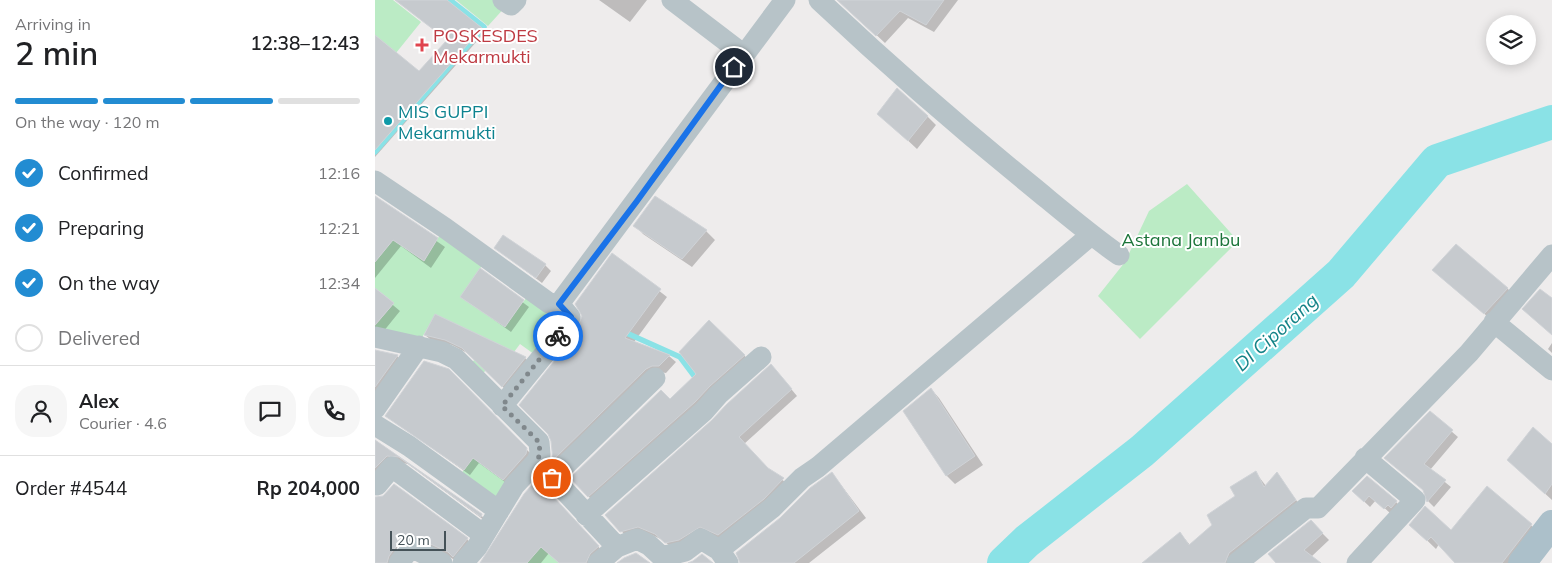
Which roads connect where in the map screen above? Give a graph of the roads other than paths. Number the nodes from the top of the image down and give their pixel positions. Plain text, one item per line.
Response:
1 (503, 0) edge
2 (516, 0) edge
3 (672, 0) edge
4 (785, 0) edge
5 (819, 0) edge
6 (743, 54) junction
7 (375, 181) edge
8 (1091, 235) junction
9 (1119, 255) dead end
10 (1552, 255) edge
11 (559, 304) junction
12 (1495, 322) junction
13 (375, 337) edge
14 (419, 346) junction
15 (761, 357) dead end
16 (1552, 370) edge
17 (655, 378) dead end
18 (502, 406) junction
19 (375, 409) edge
20 (375, 425) edge
21 (1365, 458) junction
22 (537, 461) junction
23 (552, 478) junction
24 (375, 484) edge
25 (499, 511) junction
26 (586, 515) junction
27 (1552, 524) edge
28 (484, 535) junction
29 (617, 547) junction
30 (723, 556) edge
31 (399, 563) edge
32 (442, 563) edge
33 (463, 563) edge
34 (598, 563) edge
35 (1237, 563) edge
36 (1357, 563) edge
37 (1522, 563) edge

1 - 2 street
3 - 6 street
4 - 6 street
5 - 8 street
6 - 11 street
7 - 11 street
8 - 9 street
8 - 30 street
10 - 12 street
11 - 18 street
12 - 16 street
12 - 21 street
13 - 14 street
14 - 18 street
14 - 19 street
15 - 26 street
17 - 23 street
18 - 22 street
20 - 25 street
21 - 35 street
21 - 36 street
22 - 23 street
22 - 25 street
23 - 26 street
24 - 28 street
25 - 28 street
26 - 29 street
27 - 37 main road
28 - 33 street
29 - 30 street
29 - 34 street
31 - 32 street

